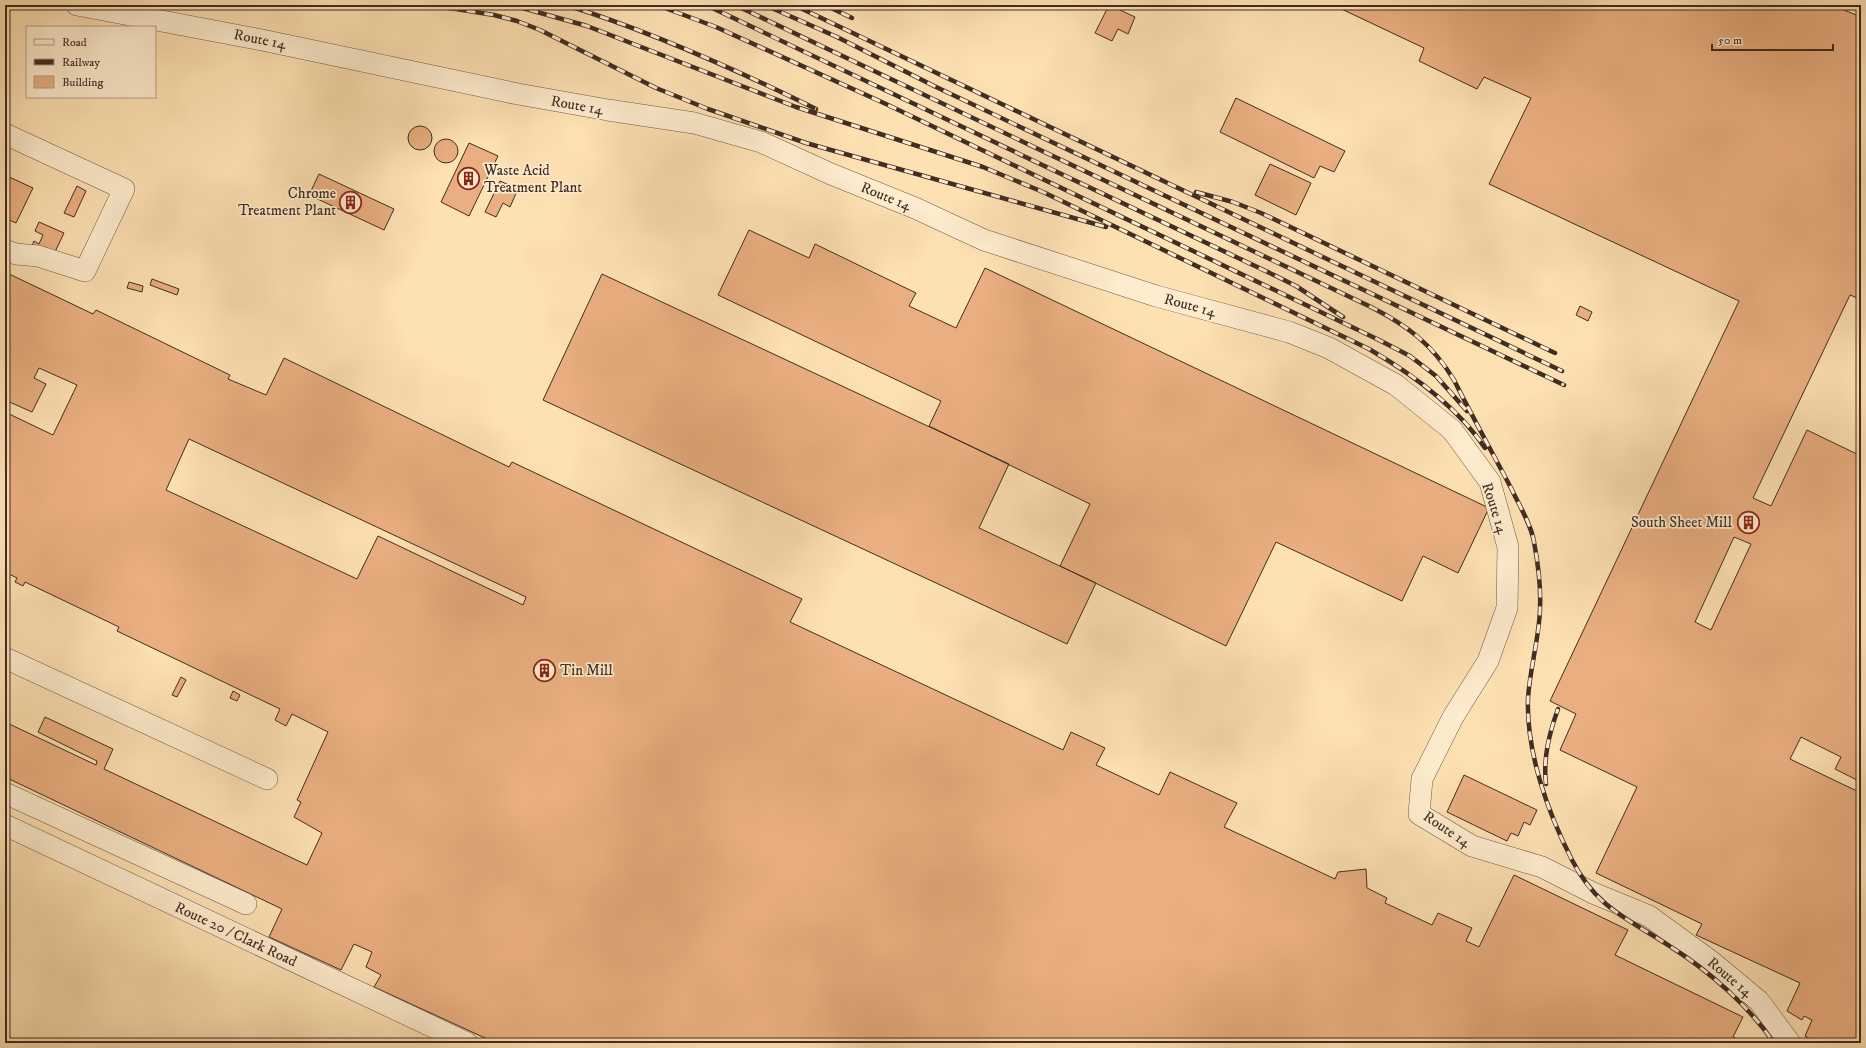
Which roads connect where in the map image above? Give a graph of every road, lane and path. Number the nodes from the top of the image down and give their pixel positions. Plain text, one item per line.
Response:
1 (77, 5) edge
2 (5, 134) edge
3 (5, 250) edge
4 (5, 658) edge
5 (267, 779) dead end
6 (5, 793) edge
7 (5, 825) edge
8 (246, 904) dead end
9 (466, 1043) edge
10 (1790, 1043) edge

1 - 10 street, Route 14
2 - 3 street
4 - 5 street
6 - 8 street
7 - 9 street, Route 20 / Clark Road

